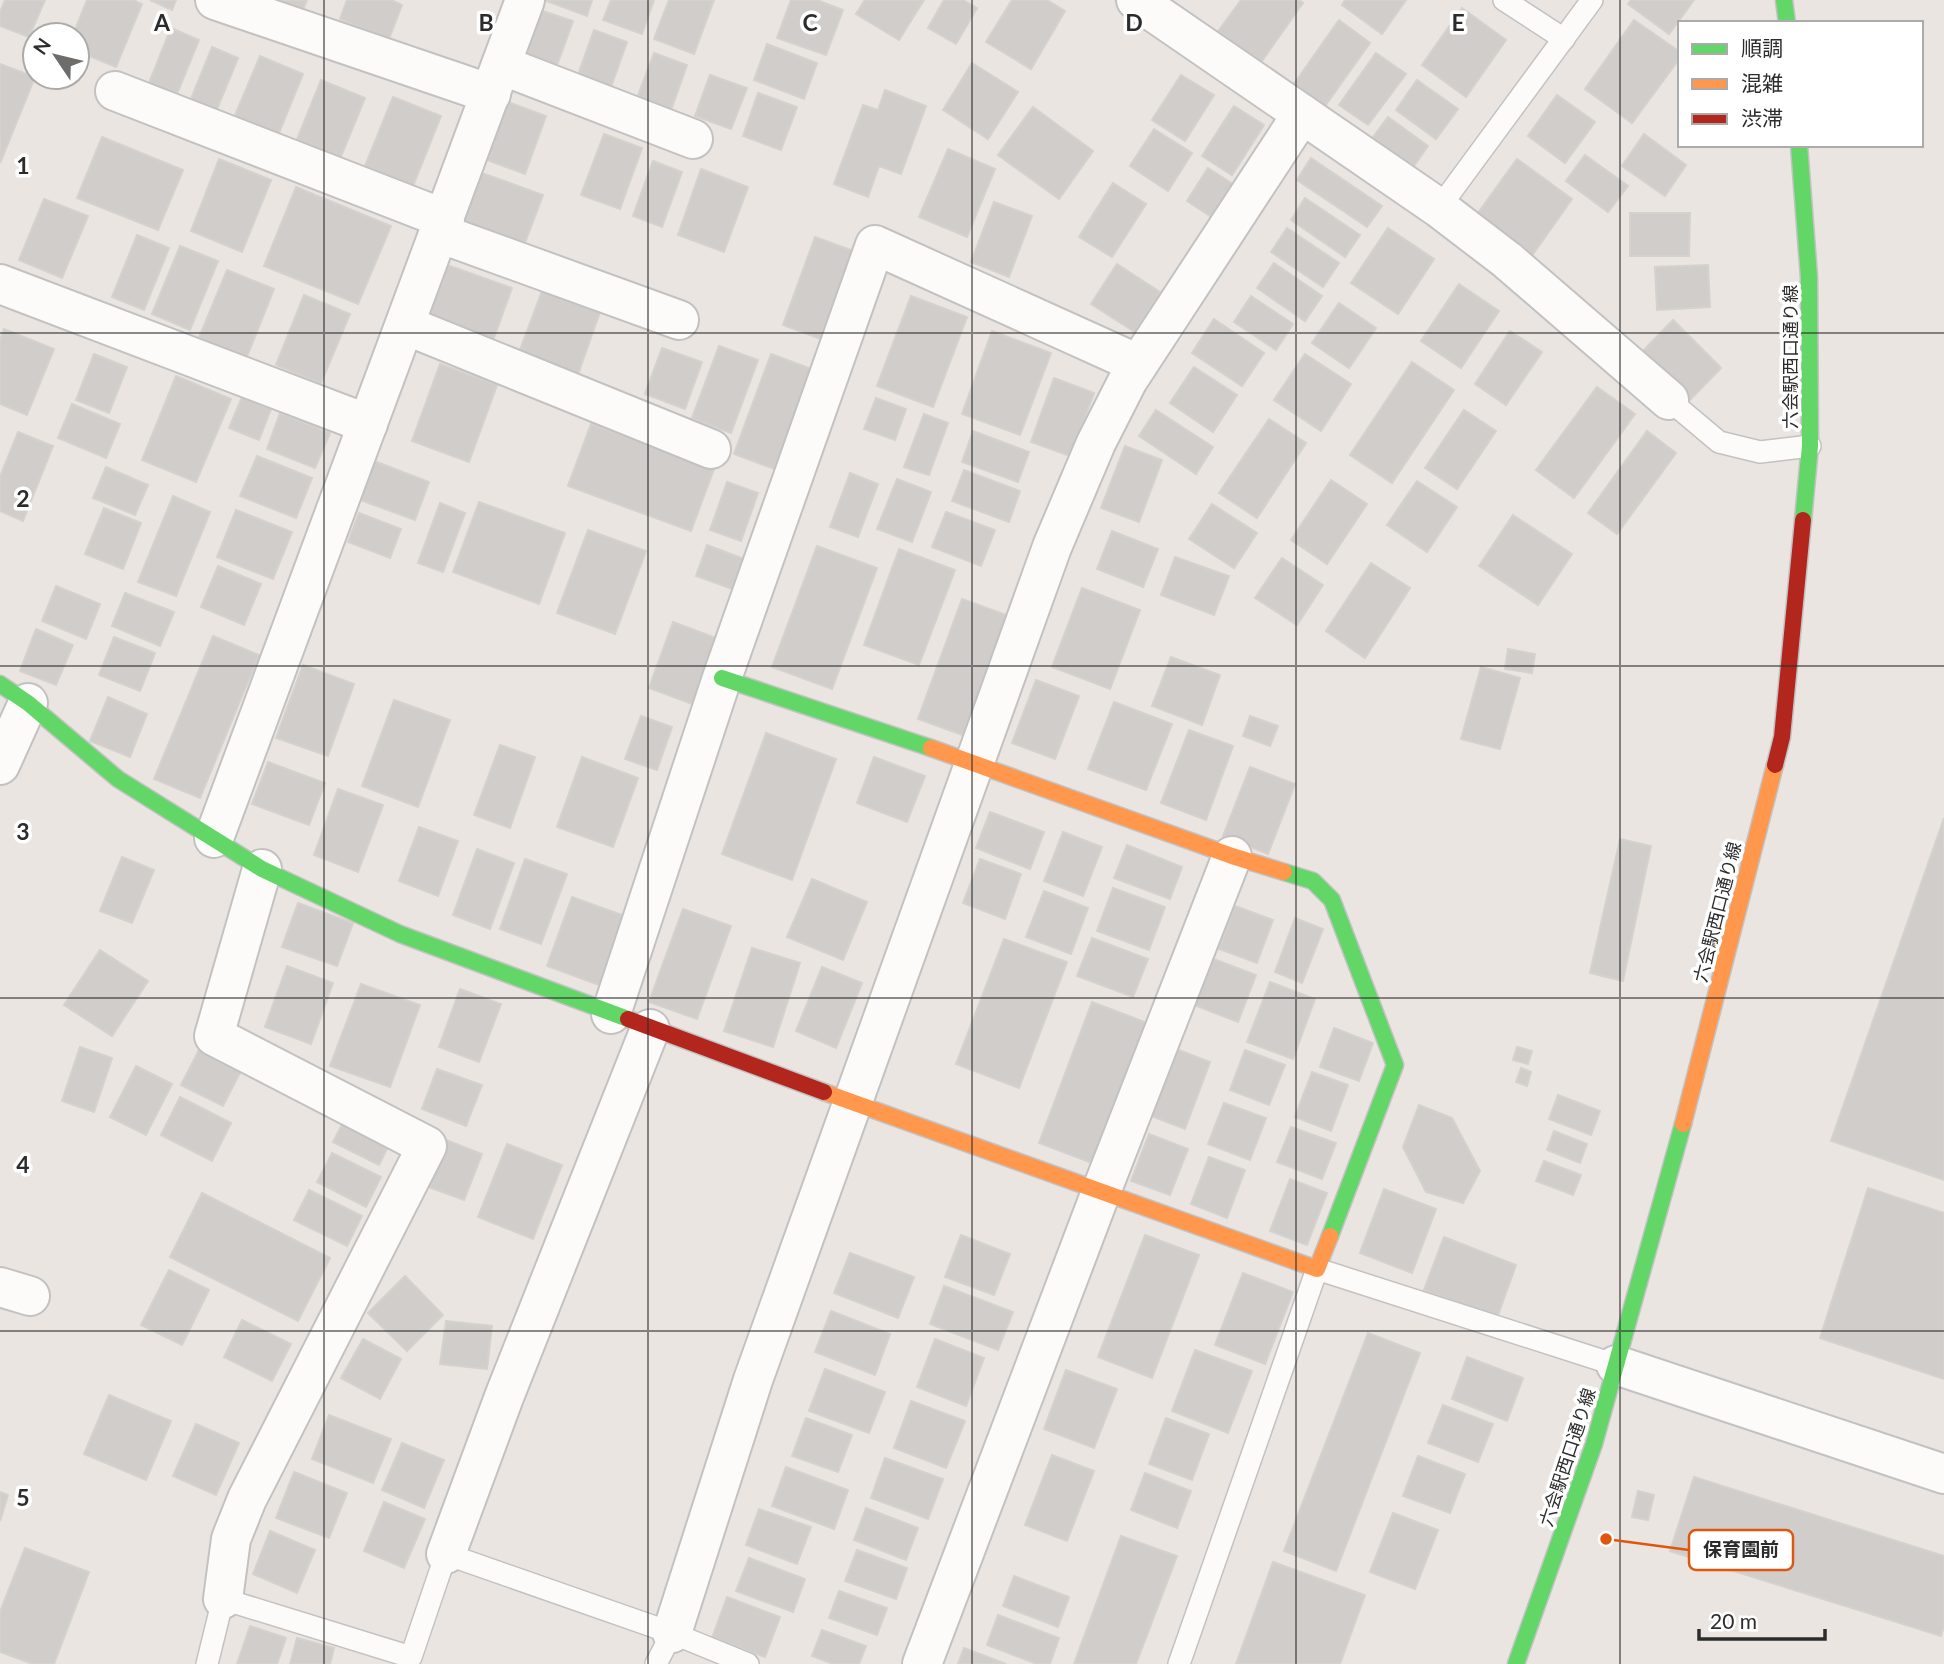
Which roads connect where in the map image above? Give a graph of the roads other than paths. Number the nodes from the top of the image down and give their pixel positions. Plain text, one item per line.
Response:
1 (215, 0) edge
2 (525, 0) edge
3 (1136, 0) edge
4 (1504, 0) edge
5 (1592, 0) edge
6 (1784, 0) edge
7 (1787, 21) edge
8 (1564, 39) junction
9 (496, 80) junction
10 (115, 91) dead end
11 (1302, 114) junction
12 (693, 139) dead end
13 (1799, 147) edge
14 (1439, 208) junction
15 (442, 226) junction
16 (0, 284) edge
17 (679, 320) dead end
18 (405, 325) junction
19 (1138, 364) junction
20 (1669, 400) joint
21 (368, 424) junction
22 (1810, 446) junction
23 (711, 449) dead end
24 (722, 678) junction
25 (14, 694) edge
26 (974, 763) junction
27 (0, 765) edge
28 (214, 838) junction
29 (1232, 856) junction
30 (262, 869) junction
31 (611, 1014) junction
32 (650, 1029) junction
33 (851, 1102) junction
34 (1101, 1192) junction
35 (1317, 1269) junction
36 (1616, 1365) junction
37 (1944, 1474) edge
38 (446, 1554) junction
39 (223, 1599) junction
40 (664, 1649) edge
41 (207, 1664) edge
42 (748, 1664) edge
43 (922, 1664) edge
44 (1180, 1664) edge
45 (1517, 1664) edge

1 - 9 street
2 - 9 street
3 - 11 street
4 - 8 lane
5 - 8 lane
6 - 7 street
8 - 14 lane
9 - 12 street
9 - 15 street
10 - 15 street
11 - 14 street
11 - 19 street
13 - 22 street, 六会駅西口通り線
14 - 20 street
15 - 17 street
15 - 18 street
16 - 21 street
18 - 21 street
18 - 23 street
19 - 24 street
19 - 26 street
20 - 22 lane
21 - 28 street
22 - 36 street, 六会駅西口通り線
24 - 26 street
24 - 31 street
25 - 27 street
25 - 28 street
26 - 29 street
26 - 33 street
28 - 30 street
29 - 34 street
29 - 35 street
30 - 31 street
30 - 39 street
31 - 32 street
32 - 33 street
32 - 38 street
33 - 34 street
33 - 40 street
34 - 35 street
34 - 43 street
35 - 36 lane
35 - 44 lane
36 - 37 street
36 - 45 street, 六会駅西口通り線
38 - 39 lane
38 - 40 lane
39 - 41 lane
40 - 42 lane

